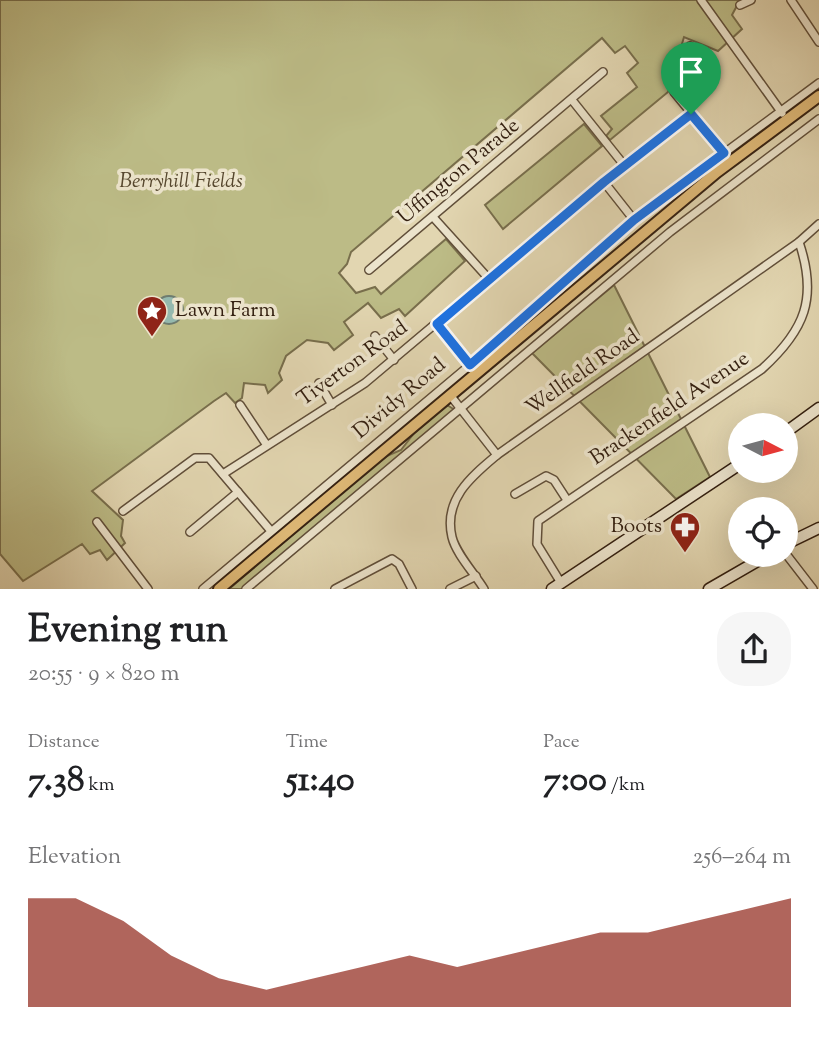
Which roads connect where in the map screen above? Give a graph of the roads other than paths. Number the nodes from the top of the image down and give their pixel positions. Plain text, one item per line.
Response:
1 (701, 0) edge
2 (751, 0) edge
3 (791, 0) edge
4 (740, 5) dead end
5 (819, 42) edge
6 (690, 46) dead end
7 (603, 72) dead end
8 (819, 83) edge
9 (819, 96) edge
10 (572, 100) junction
11 (780, 110) junction
12 (691, 114) junction
13 (819, 119) edge
14 (788, 120) junction
15 (724, 153) junction
16 (624, 165) junction
17 (604, 182) junction
18 (433, 217) junction
19 (634, 220) junction
20 (819, 224) edge
21 (799, 242) junction
22 (369, 270) dead end
23 (489, 279) junction
24 (437, 324) junction
25 (375, 336) dead end
26 (394, 360) junction
27 (470, 365) junction
28 (319, 383) dead end
29 (450, 395) junction
30 (240, 405) dead end
31 (332, 405) junction
32 (255, 408) dead end
33 (819, 408) edge
34 (462, 409) junction
35 (247, 413) junction
36 (798, 423) edge
37 (266, 444) junction
38 (497, 454) junction
39 (728, 472) edge
40 (223, 474) junction
41 (238, 492) junction
42 (515, 494) dead end
43 (567, 500) junction
44 (123, 511) dead end
45 (97, 522) dead end
46 (819, 528) edge
47 (271, 531) junction
48 (190, 532) dead end
49 (798, 538) edge
50 (747, 567) edge
51 (796, 567) edge
52 (476, 576) junction
53 (557, 586) edge
54 (148, 589) edge
55 (203, 589) edge
56 (219, 589) edge
57 (246, 589) edge
58 (335, 589) edge
59 (412, 589) edge
60 (450, 589) edge
61 (484, 589) edge
62 (709, 589) edge
63 (813, 589) edge

1 - 11 street
2 - 4 street
3 - 5 street
6 - 12 street
7 - 10 street, Uffington Parade
8 - 11 street, Dividy Road
9 - 14 main road, Dividy Road
10 - 16 street
10 - 18 street, Uffington Parade
11 - 14 street
11 - 15 street, Dividy Road
12 - 15 street
12 - 16 street, Tiverton Road
13 - 34 street
14 - 29 main road, Dividy Road
15 - 19 street, Dividy Road
16 - 17 street, Tiverton Road
17 - 19 street
17 - 23 street, Tiverton Road
18 - 22 street, Uffington Parade
18 - 23 street
19 - 27 street, Dividy Road
20 - 21 street, Wellfield Road
21 - 38 street, Wellfield Road
21 - 43 street, Brackenfield Avenue
23 - 24 street, Tiverton Road
24 - 26 street, Tiverton Road
24 - 27 street
25 - 26 street
26 - 31 street, Tiverton Road
27 - 47 street, Dividy Road
28 - 31 street
29 - 34 street
29 - 56 main road, Dividy Road
30 - 35 street
31 - 37 street, Tiverton Road
32 - 35 street
33 - 36 street
34 - 38 street
34 - 57 street
35 - 37 street
37 - 40 street, Tiverton Road
38 - 52 street, Wellfield Road
39 - 53 street
40 - 41 street
40 - 44 street
41 - 47 street
41 - 48 street
42 - 43 street
43 - 53 street, Brackenfield Avenue
45 - 54 street
46 - 49 street
47 - 55 street, Dividy Road
50 - 62 street
51 - 63 street
52 - 60 street
52 - 61 street, Wellfield Road
58 - 59 street

